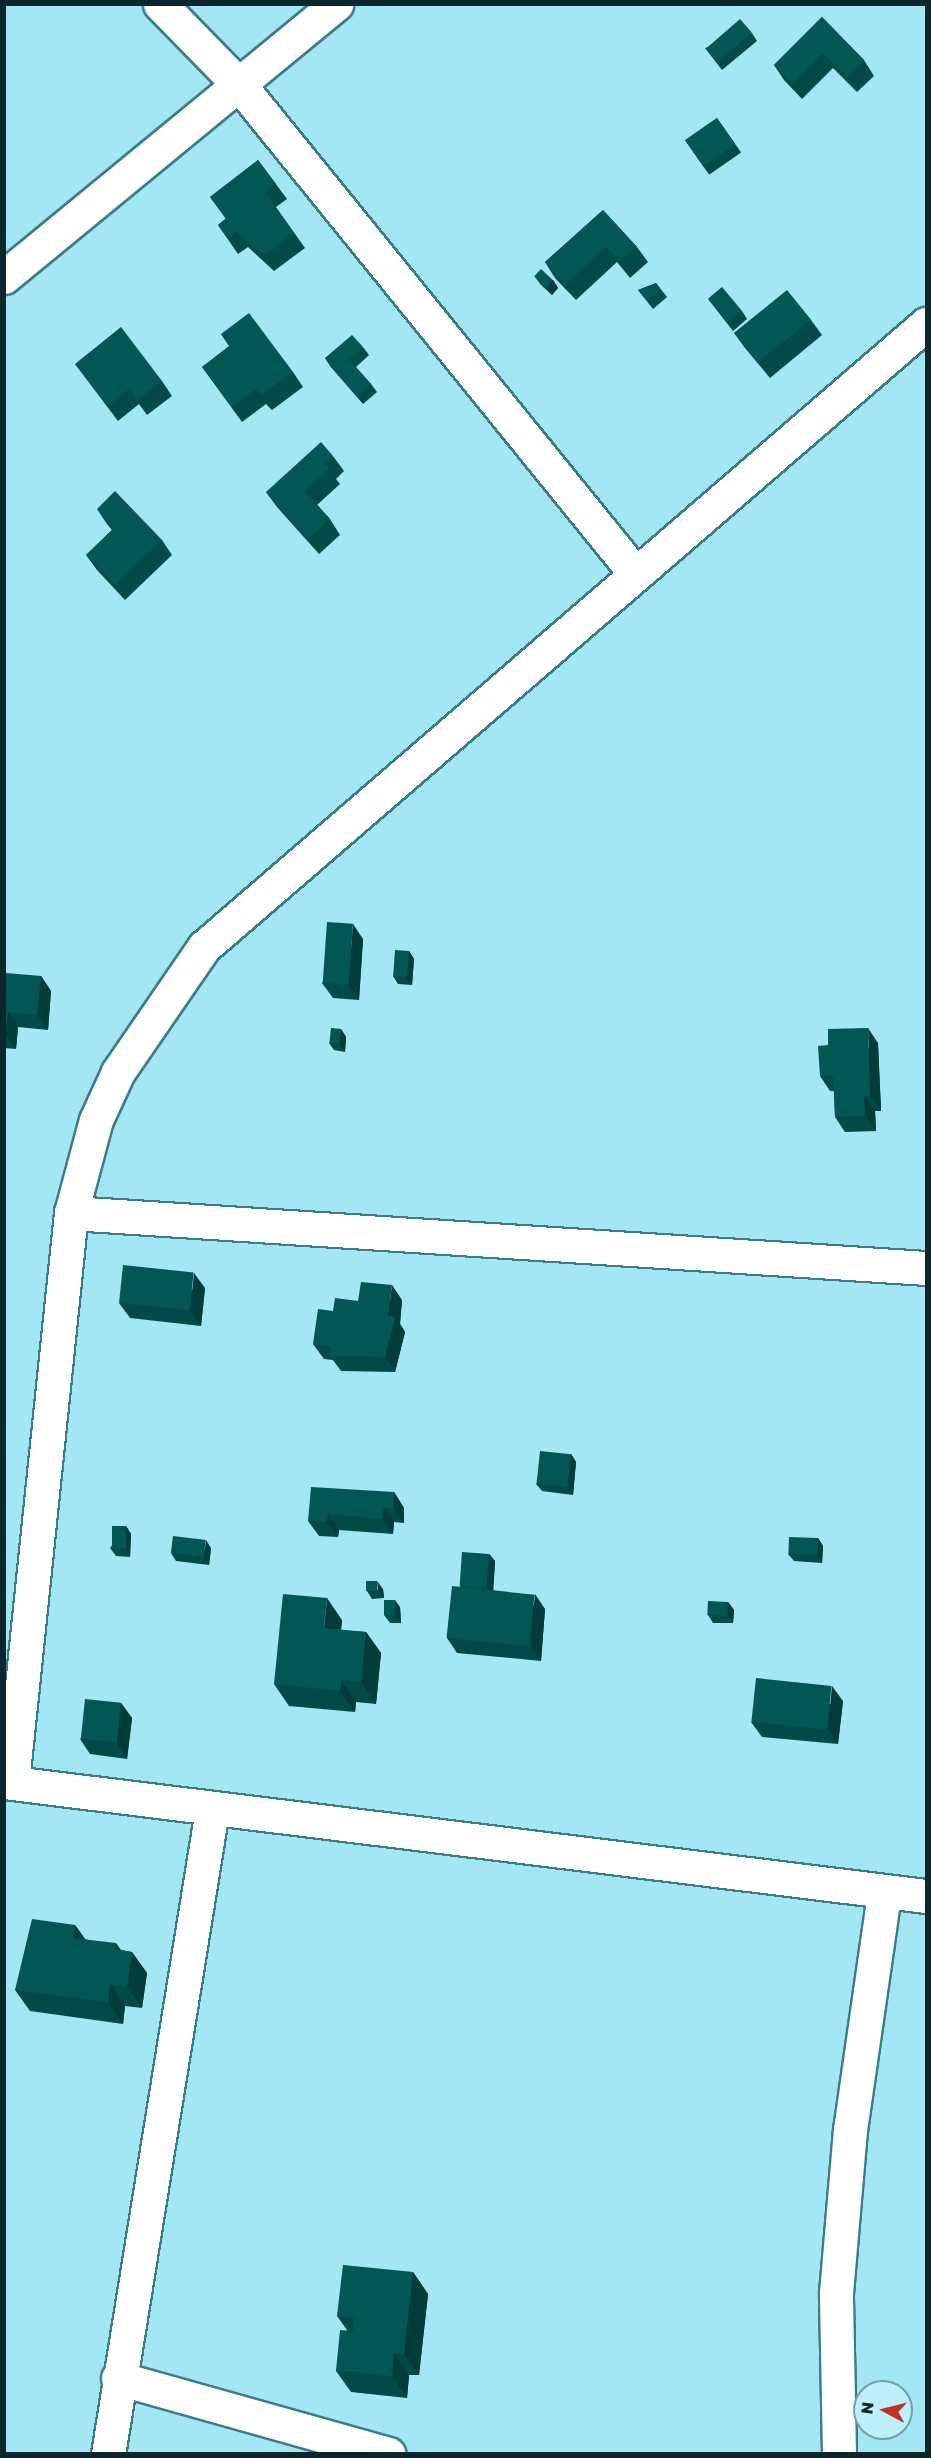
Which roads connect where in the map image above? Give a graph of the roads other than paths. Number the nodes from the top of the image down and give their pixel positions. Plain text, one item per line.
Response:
1 (160, 4) edge
2 (336, 4) edge
3 (241, 87) junction
4 (4, 277) edge
5 (924, 331) edge
6 (635, 573) junction
7 (71, 1213) junction
8 (927, 1268) edge
9 (8, 1782) edge
10 (212, 1810) junction
11 (884, 1894) junction
12 (927, 1896) edge
13 (118, 2378) junction
14 (108, 2454) edge
15 (389, 2454) edge
16 (839, 2454) edge

1 - 3 street
2 - 3 street
3 - 4 street
3 - 6 street
5 - 6 street
6 - 7 street
7 - 8 street
7 - 9 street
9 - 10 street
10 - 11 street
10 - 13 street
11 - 12 street
11 - 16 street
13 - 14 street
13 - 15 street

